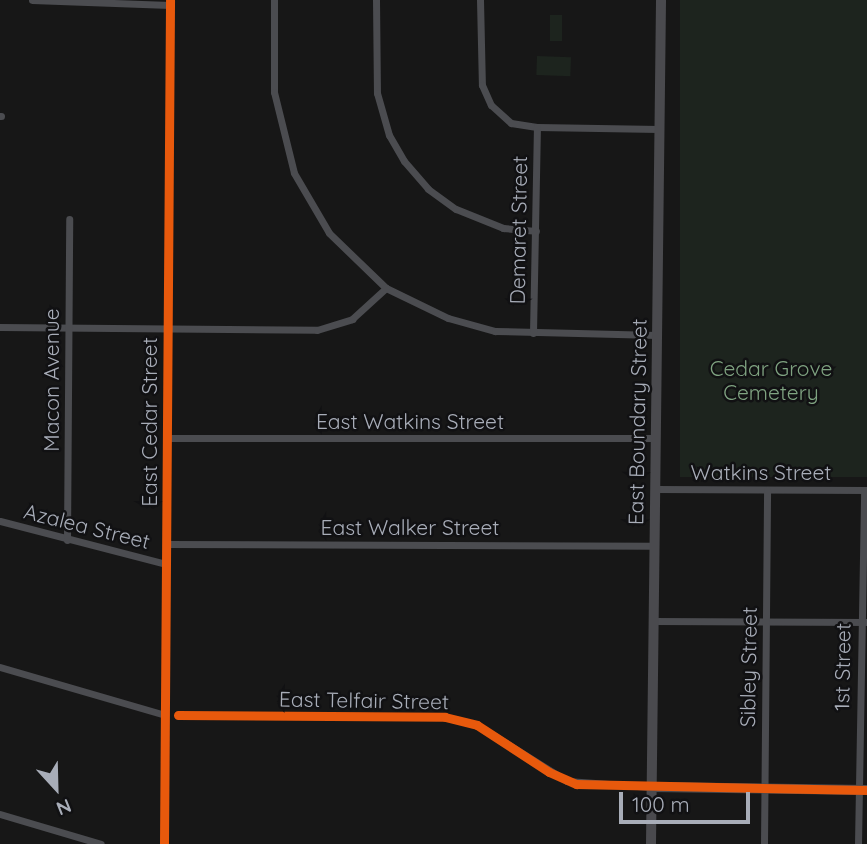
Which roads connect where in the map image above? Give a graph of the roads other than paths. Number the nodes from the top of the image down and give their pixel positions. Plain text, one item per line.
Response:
1 (32, 0) edge
2 (274, 0) edge
3 (376, 0) edge
4 (480, 0) edge
5 (661, 0) edge
6 (170, 3) edge
7 (537, 128) junction
8 (659, 129) junction
9 (69, 219) dead end
10 (536, 231) junction
11 (386, 288) junction
12 (0, 327) edge
13 (68, 328) junction
14 (166, 329) junction
15 (533, 333) junction
16 (657, 335) junction
17 (166, 438) junction
18 (655, 438) junction
19 (655, 489) junction
20 (767, 490) junction
21 (865, 490) edge
22 (0, 521) edge
23 (67, 540) junction
24 (166, 544) junction
25 (654, 546) junction
26 (166, 564) junction
27 (766, 620) junction
28 (653, 621) junction
29 (864, 622) edge
30 (0, 667) edge
31 (165, 715) junction
32 (178, 715) dead end
33 (651, 787) junction
34 (764, 789) junction
35 (862, 790) edge
36 (0, 814) edge
37 (101, 844) edge
38 (164, 844) edge
39 (651, 844) edge
40 (764, 844) edge
41 (858, 844) edge

1 - 6 street
2 - 11 street
3 - 10 street
4 - 7 street
5 - 8 main road, East Boundary Street
6 - 14 street, East Cedar Street
7 - 8 street
7 - 10 street, Demaret Street
8 - 16 main road, East Boundary Street
9 - 13 street, Macon Avenue
10 - 15 street, Demaret Street
11 - 14 street
11 - 15 street
12 - 13 street
13 - 14 street
13 - 23 street, Macon Avenue
14 - 17 street, East Cedar Street
15 - 16 street
16 - 18 main road, East Boundary Street
17 - 18 street, East Watkins Street
17 - 24 street, East Cedar Street
18 - 19 main road, East Boundary Street
19 - 20 street, Watkins Street
19 - 25 main road, East Boundary Street
20 - 21 street, Watkins Street
20 - 27 street, Sibley Street
21 - 29 street, 1st Street
22 - 23 street, Azalea Street
23 - 26 street, Azalea Street
24 - 25 street, East Walker Street
24 - 26 street, East Cedar Street
25 - 28 main road, East Boundary Street
26 - 31 street, East Cedar Street
27 - 28 street
27 - 29 street
27 - 34 street, Sibley Street
28 - 33 main road, East Boundary Street
29 - 35 street, 1st Street
30 - 31 street
31 - 38 street, East Cedar Street
32 - 33 street, East Telfair Street
33 - 34 main road, East Telfair Street
33 - 39 main road, East Boundary Street
34 - 35 main road, East Telfair Street
34 - 40 street, Sibley Street
35 - 41 street, 1st Street
36 - 37 street

